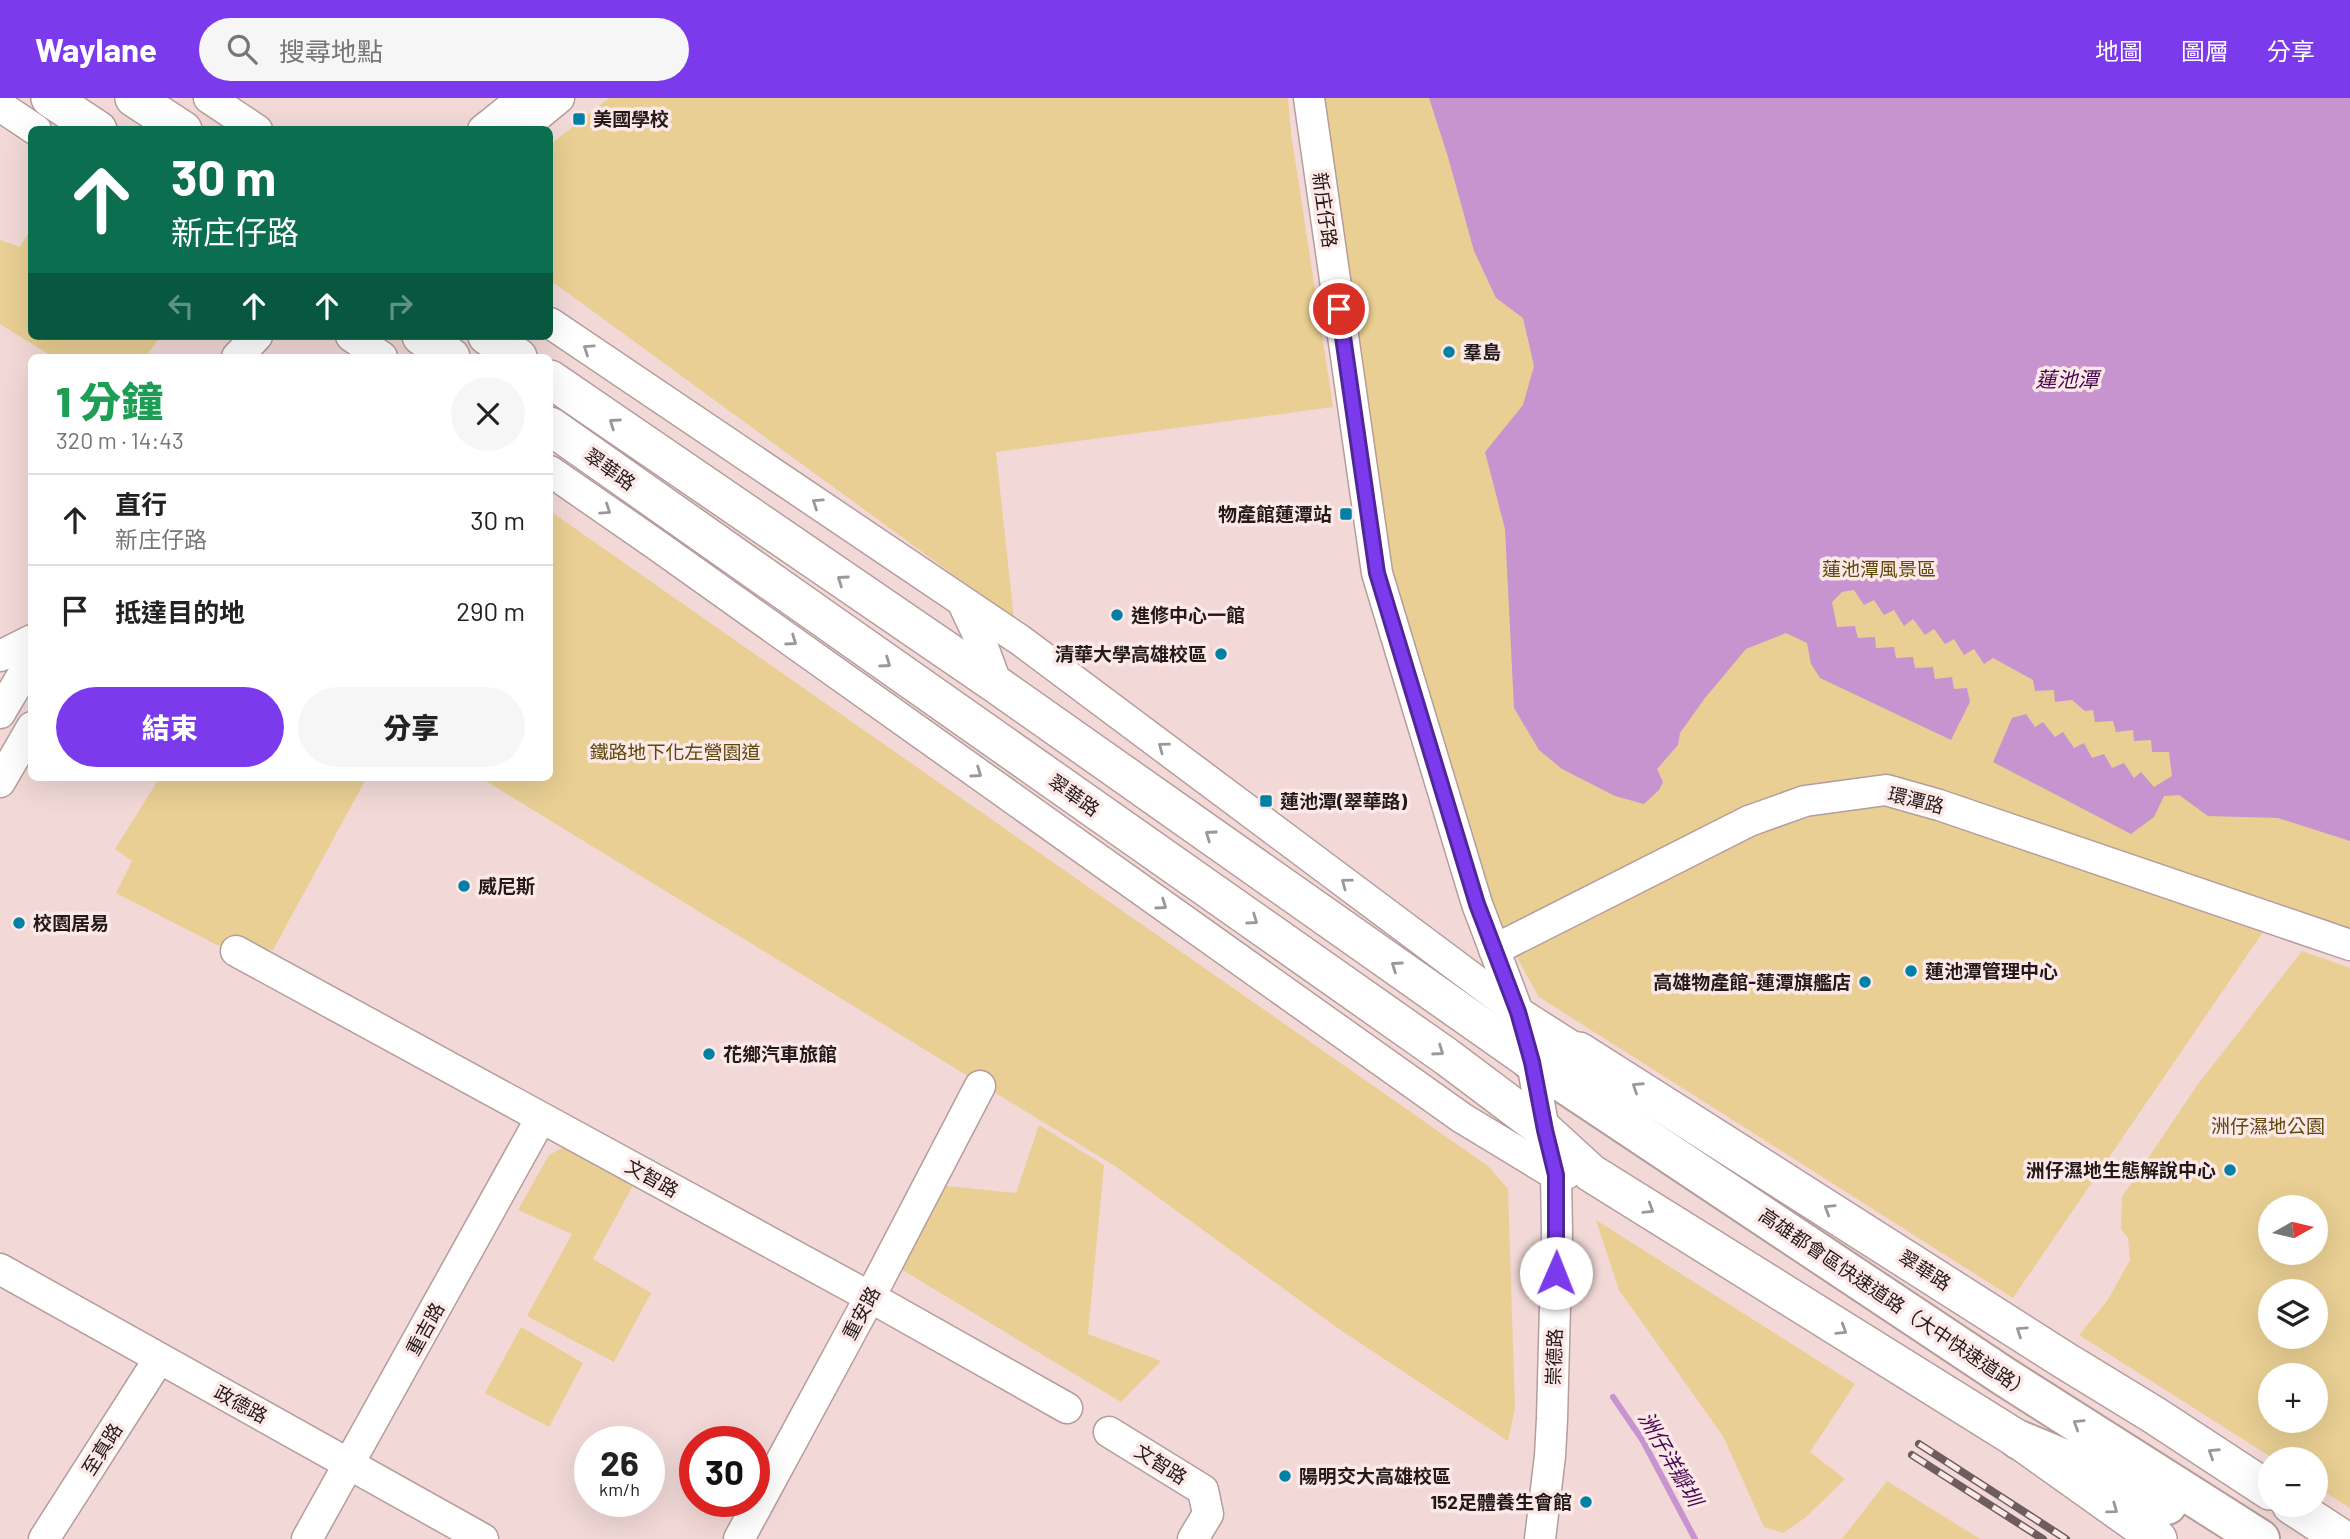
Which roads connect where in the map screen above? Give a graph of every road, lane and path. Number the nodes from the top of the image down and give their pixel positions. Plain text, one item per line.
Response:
1 (50, 98) edge
2 (134, 98) edge
3 (209, 98) edge
4 (523, 98) edge
5 (559, 98) edge
6 (1309, 98) edge
7 (0, 106) edge
8 (30, 126) edge
9 (92, 126) edge
10 (177, 126) edge
11 (251, 126) edge
12 (489, 126) edge
13 (525, 126) edge
14 (553, 325) edge
15 (253, 340) edge
16 (357, 340) edge
17 (427, 340) edge
18 (493, 340) edge
19 (240, 354) edge
20 (378, 354) edge
21 (447, 354) edge
22 (514, 354) edge
23 (553, 381) edge
24 (553, 429) edge
25 (553, 472) edge
26 (666, 529) junction
27 (697, 552) junction
28 (737, 558) junction
29 (721, 591) junction
30 (962, 599) junction
31 (980, 639) junction
32 (1020, 640) junction
33 (931, 641) junction
34 (28, 642) edge
35 (0, 656) edge
36 (28, 666) edge
37 (997, 685) junction
38 (0, 713) edge
39 (28, 734) edge
40 (0, 782) edge
41 (2350, 945) edge
42 (1494, 950) junction
43 (236, 951) dead end
44 (1518, 1012) junction
45 (1579, 1051) junction
46 (1532, 1062) junction
47 (980, 1086) dead end
48 (541, 1118) junction
49 (1545, 1130) junction
50 (1573, 1174) junction
51 (0, 1269) edge
52 (870, 1297) junction
53 (159, 1359) junction
54 (1067, 1408) dead end
55 (1109, 1432) dead end
56 (2019, 1440) junction
57 (349, 1462) junction
58 (2258, 1483) edge
59 (2309, 1517) edge
60 (2222, 1538) edge
61 (44, 1539) edge
62 (307, 1539) edge
63 (483, 1539) edge
64 (739, 1539) edge
65 (1193, 1539) edge
66 (1540, 1539) edge
67 (2158, 1539) edge
68 (2260, 1539) edge
69 (2343, 1539) edge

1 - 9 main road
2 - 10 main road
3 - 11 street
4 - 12 street
5 - 13 street
6 - 42 street, 新庄仔路
7 - 8 street
30 -> 14 street, 翠華路
15 - 19 street
16 - 20 street
17 - 21 main road
18 - 22 main road
33 -> 23 main road, 翠華路
24 - 26 main road, 翠華路
25 -> 26 street, 翠華路
26 - 27 street
26 - 28 main road, 翠華路
26 - 29 street, 翠華路
27 - 28 street
27 - 29 street
28 -> 49 main road, 翠華路
29 -> 50 street, 翠華路
30 - 31 street
30 - 32 street, 翠華路
31 - 32 street
31 - 33 street
31 - 37 street
44 -> 32 street, 翠華路
33 - 37 main road, 翠華路
34 - 35 street
36 - 38 street
46 -> 37 main road, 翠華路
39 - 40 street
41 - 42 street, 環潭路
42 - 44 street, 新庄仔路
43 - 48 street, 文智路
44 - 45 street, 翠華路
44 - 46 street, 新庄仔路
45 - 46 main road
58 -> 45 main road, 翠華路
46 - 49 street, 新庄仔路
68 -> 46 highway, 高雄都會區快速道路（大中快速道路）
47 - 52 street, 重安路
48 - 52 street, 文智路
48 - 57 street, 重吉路
49 - 50 main road, 翠華路
50 -> 56 main road, 翠華路
50 - 66 street, 崇德路
51 - 53 street, 政德路
52 - 54 street, 文智路
52 - 64 street, 重安路
53 - 57 street, 政德路
53 - 61 street, 至真路
55 - 65 street, 文智路
56 - 60 highway
56 -> 67 main road, 翠華路
57 - 62 street, 重吉路
57 - 63 street, 政德路
59 - 69 main road

